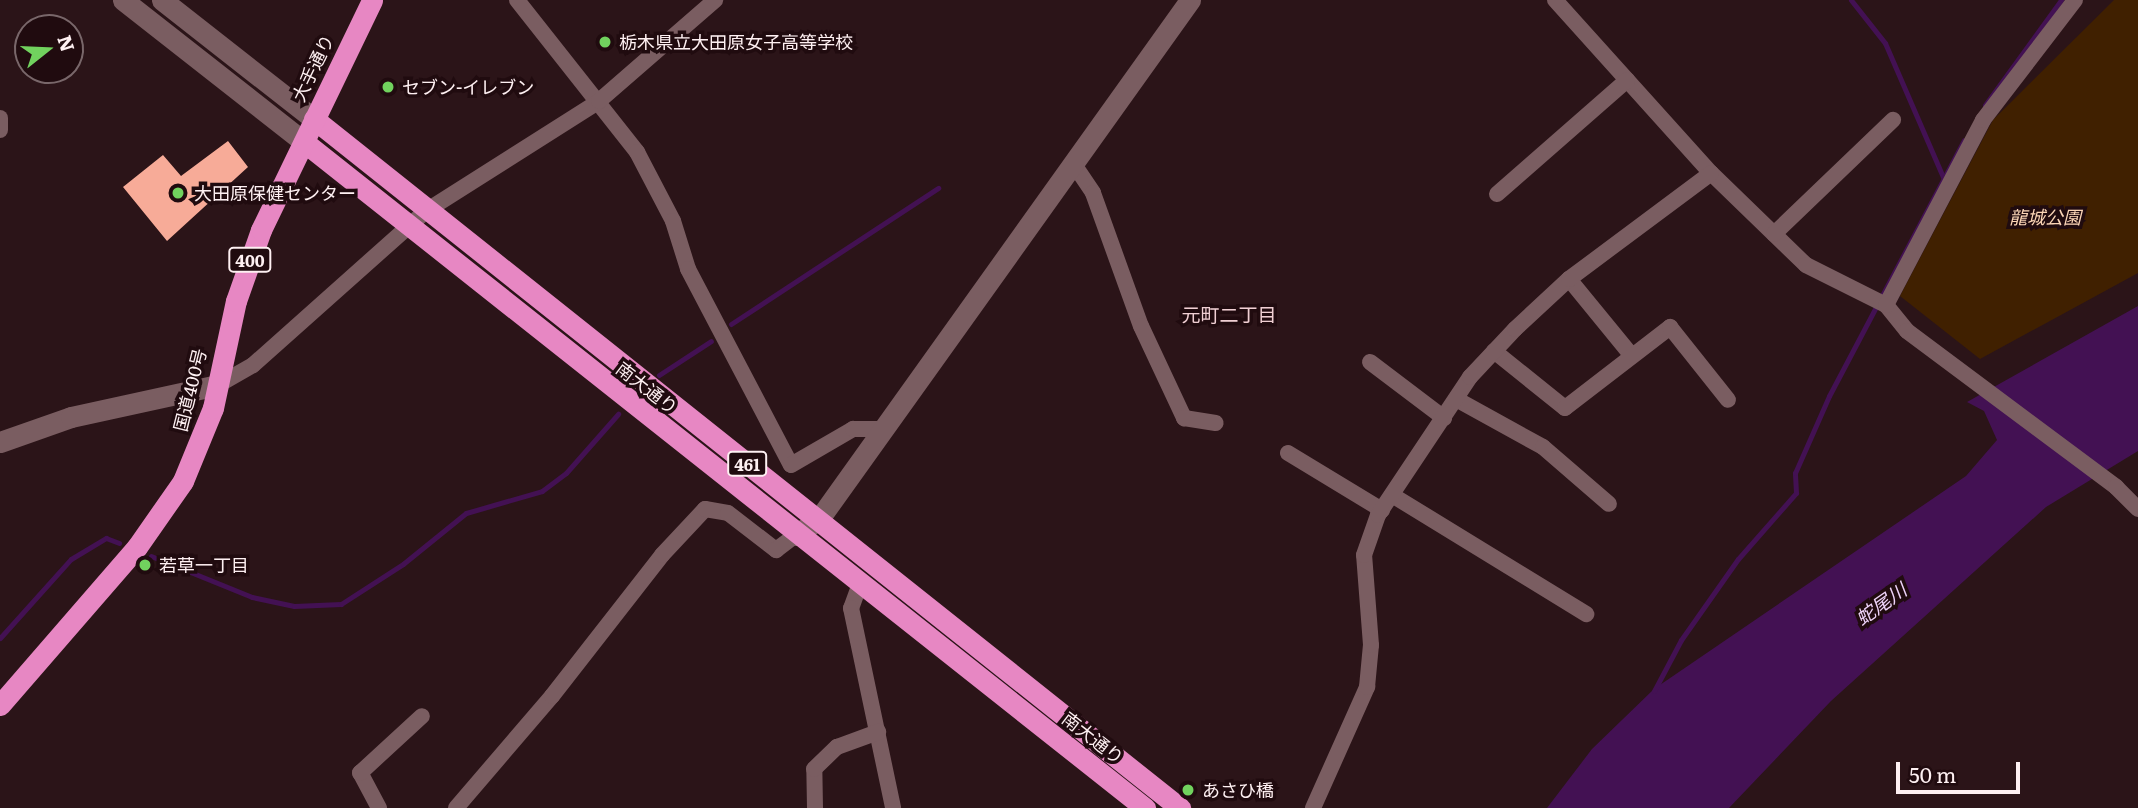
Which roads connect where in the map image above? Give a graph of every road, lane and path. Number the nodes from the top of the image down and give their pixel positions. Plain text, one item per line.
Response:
1 (123, 0) edge
2 (162, 0) edge
3 (372, 0) edge
4 (517, 0) edge
5 (715, 0) edge
6 (1190, 0) edge
7 (2075, 0) edge
8 (1558, 1) edge
9 (1627, 80) junction
10 (599, 101) junction
11 (0, 118) edge
12 (314, 119) junction
13 (1893, 120) dead end
14 (0, 130) edge
15 (304, 142) junction
16 (1073, 163) junction
17 (1711, 173) junction
18 (1497, 194) dead end
19 (426, 211) junction
20 (407, 226) junction
21 (1774, 234) junction
22 (1569, 279) junction
23 (1886, 305) junction
24 (1494, 351) junction
25 (1633, 356) junction
26 (1370, 362) dead end
27 (218, 385) junction
28 (1456, 399) junction
29 (1728, 400) dead end
30 (1444, 418) junction
31 (1216, 423) dead end
32 (884, 429) junction
33 (0, 442) edge
34 (1288, 453) dead end
35 (1392, 495) junction
36 (1609, 504) dead end
37 (2138, 509) edge
38 (1382, 510) junction
39 (819, 519) junction
40 (796, 535) junction
41 (861, 582) junction
42 (1586, 614) dead end
43 (0, 705) edge
44 (422, 716) dead end
45 (878, 732) junction
46 (379, 808) edge
47 (456, 808) edge
48 (816, 808) edge
49 (893, 808) edge
50 (1145, 808) edge
51 (1180, 808) edge
52 (1313, 808) edge

1 - 15 street, 南大通り
2 - 12 street, 南大通り
3 - 12 highway, 大手通り / 400
4 - 10 street
5 - 10 street
6 - 16 street
7 - 23 street
8 - 9 street
9 - 17 street
9 - 18 street
10 - 19 street
10 - 32 street
11 - 14 street
12 - 15 highway, 国道400号 / 400
12 - 19 highway, 南大通り / 461
13 - 21 street
15 - 20 highway, 南大通り / 461
15 - 27 highway, 国道400号 / 400
16 - 31 street
16 - 32 street
17 - 21 street
17 - 22 street
19 - 20 street
19 - 39 highway, 南大通り / 461
20 - 27 street
20 - 40 highway, 南大通り / 461
21 - 23 street
22 - 24 street
22 - 25 street
23 - 37 street
24 - 25 street
24 - 28 street
25 - 29 street
26 - 30 street
27 - 33 street
27 - 43 highway, 国道400号 / 400
28 - 30 street
28 - 36 street
30 - 35 street
32 - 39 street
34 - 38 street
35 - 38 street
35 - 42 street
38 - 52 street
39 - 40 street
39 - 51 highway, 南大通り / 461
40 - 41 highway, 南大通り / 461
40 - 47 street
41 - 45 street
41 - 50 highway, 南大通り / 461
44 - 46 street
45 - 48 street
45 - 49 street

